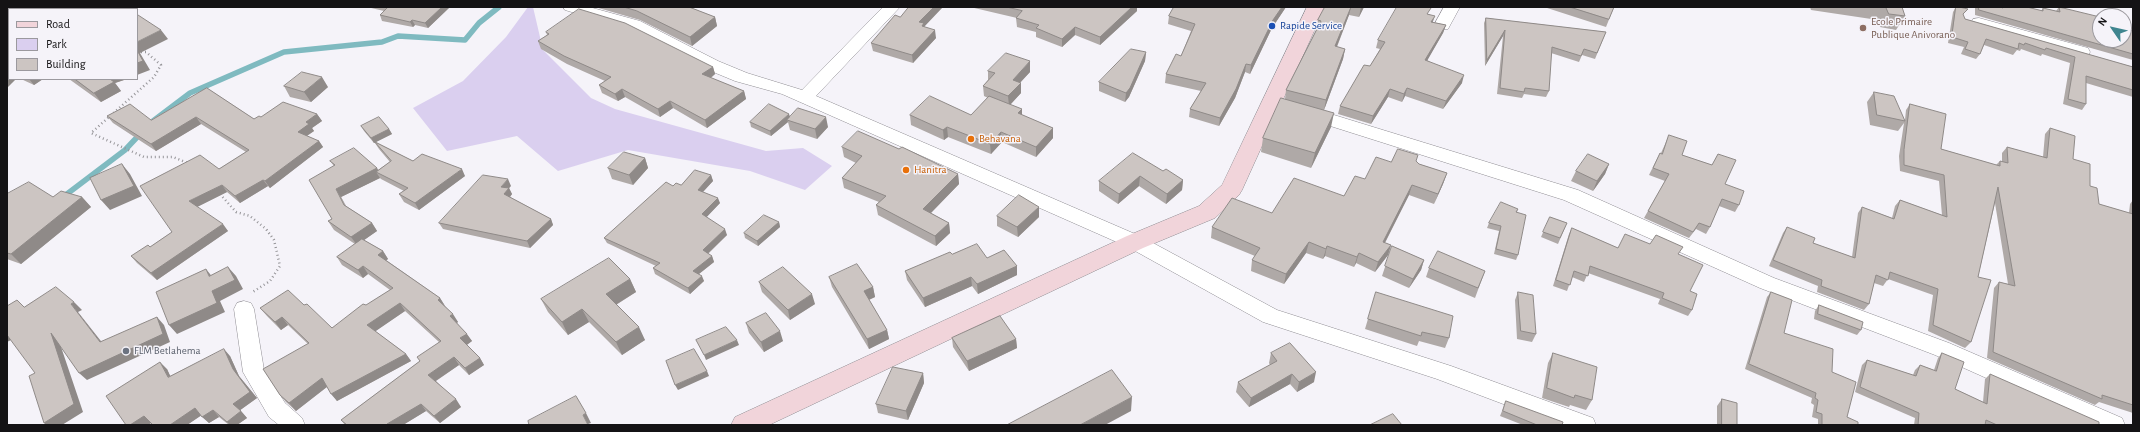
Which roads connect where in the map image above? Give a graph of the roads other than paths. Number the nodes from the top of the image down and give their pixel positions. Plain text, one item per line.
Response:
1 (571, 7) edge
2 (892, 7) edge
3 (1316, 7) edge
4 (1452, 7) edge
5 (1968, 20) edge
6 (1442, 25) edge
7 (2095, 56) edge
8 (805, 97) junction
9 (1283, 107) junction
10 (1135, 242) junction
11 (244, 309) road end
12 (294, 425) edge
13 (744, 425) edge
14 (1585, 425) edge
15 (2114, 425) edge

1 - 8 street
2 - 8 street
3 - 9 main road
4 - 6 street
5 - 7 street
8 - 10 street
9 - 10 main road
9 - 15 street
10 - 13 main road
10 - 14 street
11 - 12 street

